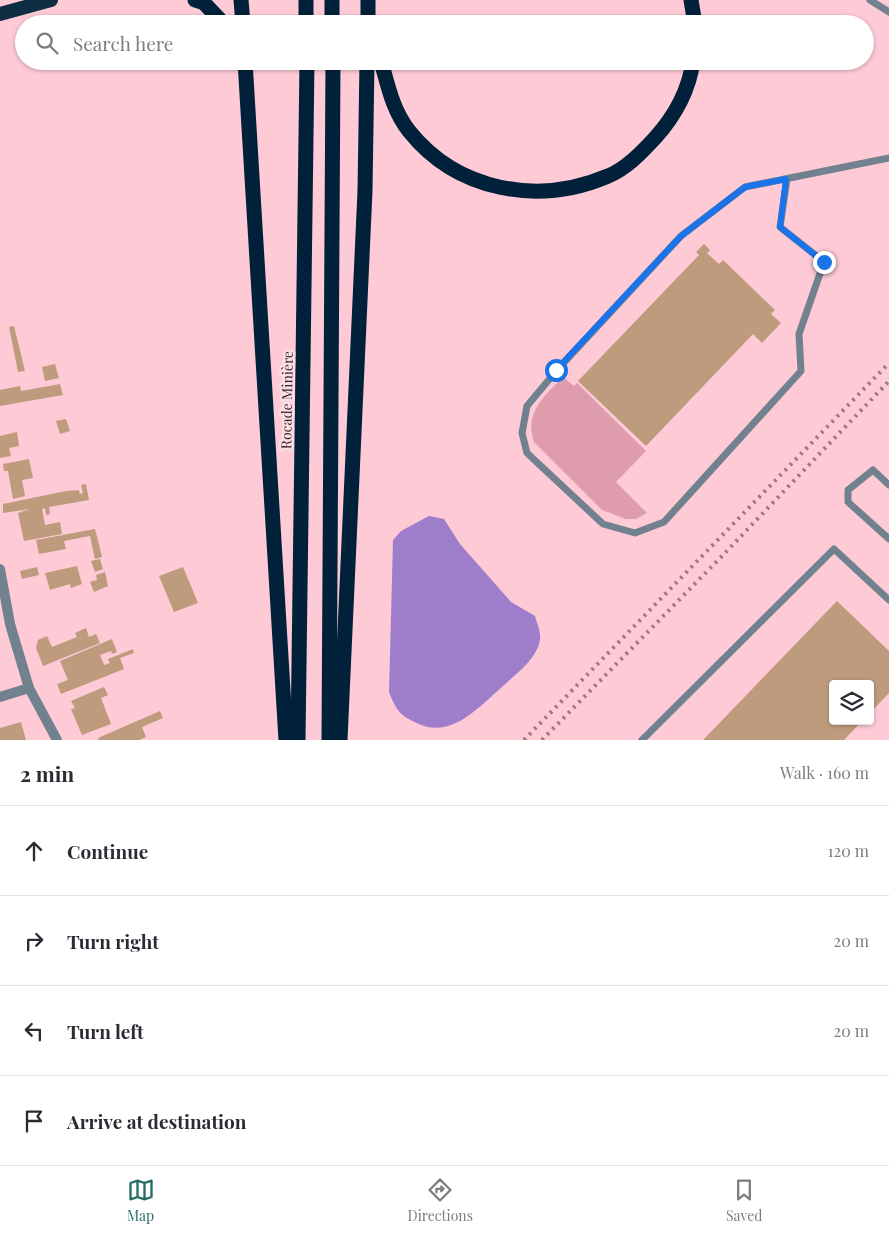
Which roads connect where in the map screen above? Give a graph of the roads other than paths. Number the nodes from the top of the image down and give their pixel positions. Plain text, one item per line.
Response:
1 (51, 0) edge
2 (195, 0) edge
3 (241, 0) edge
4 (306, 0) edge
5 (332, 0) edge
6 (368, 0) edge
7 (691, 0) edge
8 (870, 0) edge
9 (889, 12) edge
10 (0, 14) edge
11 (215, 15) edge
12 (242, 15) edge
13 (306, 15) edge
14 (332, 15) edge
15 (369, 15) edge
16 (694, 15) edge
17 (244, 70) edge
18 (246, 70) edge
19 (307, 70) edge
20 (332, 70) edge
21 (367, 70) edge
22 (383, 70) edge
23 (691, 70) edge
24 (246, 78) junction
25 (889, 158) edge
26 (786, 179) junction
27 (889, 485) edge
28 (889, 540) edge
29 (0, 569) edge
30 (889, 600) edge
31 (28, 688) junction
32 (0, 697) edge
33 (57, 740) edge
34 (286, 740) edge
35 (298, 740) edge
36 (329, 740) edge
37 (340, 740) edge
38 (642, 740) edge

1 - 10 highway
2 - 11 highway
3 - 12 highway
4 - 13 highway
5 - 14 highway
6 - 15 highway
7 - 16 highway
8 - 9 lane
17 - 24 highway
18 - 24 highway
19 - 35 highway, Rocade Minière
20 - 36 highway
21 - 37 highway
22 - 23 highway
24 - 34 highway
25 - 26 lane
26 - 26 lane
27 - 28 lane
29 - 31 street
30 - 38 lane
31 - 32 street
31 - 33 street

